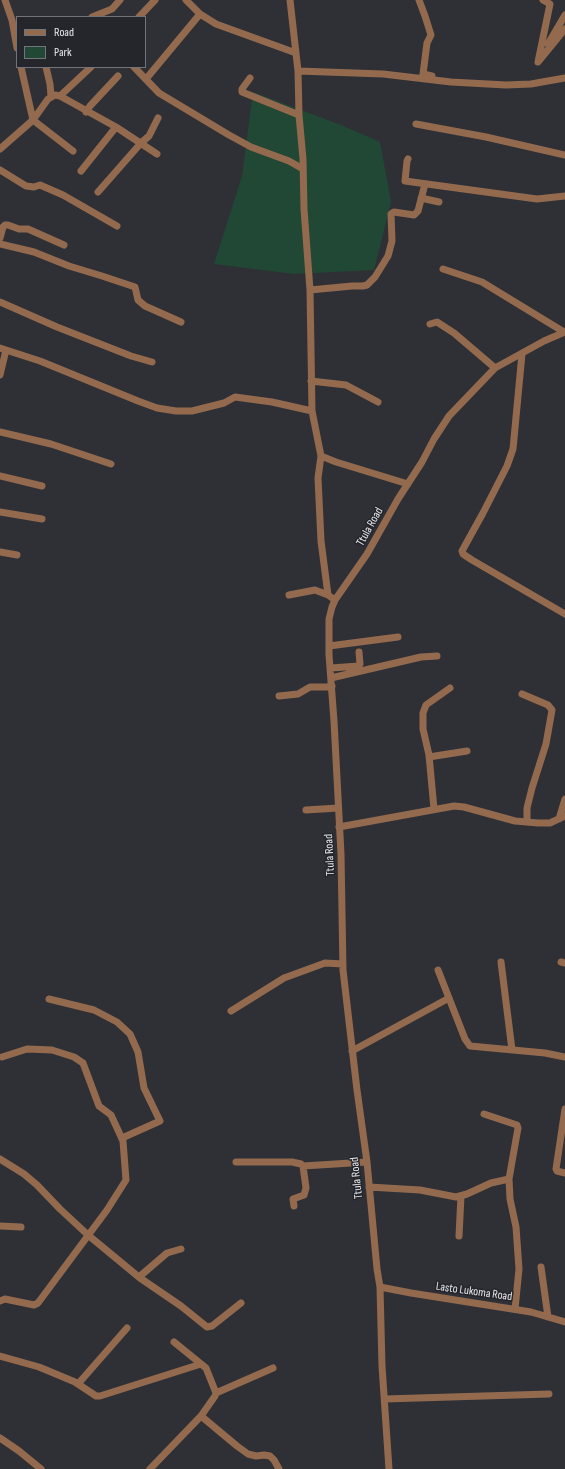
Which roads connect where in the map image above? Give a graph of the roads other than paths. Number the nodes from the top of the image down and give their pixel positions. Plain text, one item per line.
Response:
1 (5, 0) edge
2 (120, 0) edge
3 (155, 0) edge
4 (186, 0) edge
5 (290, 0) edge
6 (418, 0) edge
7 (543, 0) edge
8 (200, 14) junction
9 (565, 15) edge
10 (94, 16) edge
11 (140, 16) edge
12 (565, 29) edge
13 (16, 42) edge
14 (296, 54) junction
15 (538, 62) junction
16 (21, 68) edge
17 (46, 68) edge
18 (90, 68) edge
19 (135, 68) edge
20 (298, 71) junction
21 (118, 76) dead end
22 (250, 78) dead end
23 (565, 78) edge
24 (146, 79) junction
25 (451, 82) junction
26 (51, 96) junction
27 (60, 96) junction
28 (86, 112) junction
29 (299, 115) junction
30 (158, 118) dead end
31 (33, 120) junction
32 (416, 124) dead end
33 (116, 128) junction
34 (141, 143) junction
35 (0, 149) edge
36 (73, 151) dead end
37 (157, 154) dead end
38 (565, 155) edge
39 (408, 159) dead end
40 (303, 169) junction
41 (0, 170) edge
42 (81, 171) dead end
43 (425, 184) junction
44 (98, 192) dead end
45 (565, 196) edge
46 (422, 198) junction
47 (439, 202) dead end
48 (117, 226) dead end
49 (0, 238) edge
50 (0, 244) edge
51 (64, 245) dead end
52 (443, 269) dead end
53 (310, 290) junction
54 (0, 302) edge
55 (181, 322) dead end
56 (430, 324) dead end
57 (564, 332) edge
58 (3, 349) edge
59 (522, 354) junction
60 (152, 362) dead end
61 (495, 368) junction
62 (0, 375) edge
63 (311, 381) junction
64 (378, 402) dead end
65 (312, 411) junction
66 (0, 432) edge
67 (321, 456) junction
68 (111, 464) dead end
69 (0, 476) edge
70 (408, 484) junction
71 (42, 486) dead end
72 (0, 512) edge
73 (42, 519) dead end
74 (0, 552) edge
75 (18, 555) dead end
76 (289, 594) dead end
77 (328, 595) junction
78 (335, 600) junction
79 (565, 614) edge
80 (398, 637) dead end
81 (329, 646) junction
82 (359, 652) dead end
83 (437, 656) dead end
84 (331, 668) junction
85 (331, 678) junction
86 (332, 686) junction
87 (450, 688) dead end
88 (522, 694) dead end
89 (278, 696) dead end
90 (467, 751) dead end
91 (429, 757) junction
92 (565, 799) edge
93 (338, 808) junction
94 (434, 809) junction
95 (306, 810) dead end
96 (562, 818) edge
97 (527, 822) junction
98 (339, 827) junction
99 (501, 962) dead end
100 (343, 964) junction
101 (438, 970) dead end
102 (449, 998) junction
103 (49, 999) dead end
104 (232, 1010) dead end
105 (512, 1050) junction
106 (352, 1051) junction
107 (2, 1057) dead end
108 (565, 1057) edge
109 (565, 1109) edge
110 (484, 1114) dead end
111 (122, 1138) junction
112 (0, 1159) edge
113 (236, 1162) dead end
114 (367, 1162) junction
115 (303, 1166) junction
116 (565, 1173) edge
117 (509, 1179) junction
118 (369, 1187) junction
119 (462, 1196) junction
120 (294, 1206) dead end
121 (0, 1226) edge
122 (21, 1227) dead end
123 (88, 1235) junction
124 (459, 1236) dead end
125 (182, 1249) dead end
126 (541, 1268) dead end
127 (139, 1277) junction
128 (380, 1287) junction
129 (0, 1301) edge
130 (241, 1303) dead end
131 (515, 1309) junction
132 (548, 1317) junction
133 (565, 1322) edge
134 (127, 1328) dead end
135 (174, 1342) dead end
136 (0, 1356) edge
137 (201, 1364) junction
138 (273, 1368) dead end
139 (78, 1384) junction
140 (216, 1393) junction
141 (549, 1394) dead end
142 (385, 1399) junction
143 (201, 1416) junction
144 (0, 1438) edge
145 (41, 1469) edge
146 (150, 1469) edge
147 (279, 1469) edge
148 (389, 1469) edge

1 - 13 street
2 - 10 street
3 - 11 street
4 - 8 street
5 - 14 street
6 - 25 street
7 - 15 street
8 - 14 street
8 - 24 street
9 - 15 street
12 - 15 street
14 - 20 street
16 - 31 street
17 - 26 street
18 - 27 street
19 - 24 street
20 - 25 street
20 - 29 street
21 - 28 street
22 - 29 street
23 - 25 street
24 - 40 street
26 - 27 street
26 - 31 street
27 - 28 street
28 - 33 street
29 - 40 street
30 - 34 street
31 - 35 street
31 - 36 street
32 - 38 street
33 - 34 street
33 - 42 street
34 - 37 street
34 - 44 street
39 - 43 street
40 - 53 street
41 - 48 street
43 - 45 street
43 - 46 street
46 - 47 street
46 - 53 street
49 - 51 street
50 - 55 street
52 - 57 street
53 - 63 street
54 - 60 street
56 - 61 street
57 - 59 street, Ttula Road
58 - 62 street
58 - 65 street
59 - 61 street, Ttula Road
59 - 79 street
61 - 70 street, Ttula Road
63 - 64 street
63 - 65 street
65 - 67 street
66 - 68 street
67 - 70 street
67 - 77 street
69 - 71 street
70 - 78 street, Ttula Road
72 - 73 street
74 - 75 street
76 - 77 street
77 - 78 street
78 - 81 street, Ttula Road
80 - 81 street
81 - 84 street, Ttula Road
82 - 84 street
83 - 85 street
84 - 85 street, Ttula Road
85 - 86 street, Ttula Road
86 - 89 street
86 - 93 street, Ttula Road
87 - 91 street
88 - 97 street
90 - 91 street
91 - 94 street
92 - 96 street
93 - 95 street
93 - 98 street, Ttula Road
94 - 97 street
94 - 98 street
96 - 97 street
98 - 100 street, Ttula Road
99 - 105 street
100 - 104 street
100 - 106 street, Ttula Road
101 - 102 street
102 - 105 street
102 - 106 street
103 - 111 street
105 - 108 street
106 - 114 street, Ttula Road
107 - 111 street
109 - 116 street
110 - 117 street
111 - 123 street
112 - 123 street
113 - 115 street
114 - 115 street
114 - 118 street, Ttula Road
115 - 120 street
117 - 119 street
117 - 131 street
118 - 119 street
118 - 128 street, Ttula Road
119 - 124 street
121 - 122 street
123 - 127 street
123 - 129 street
125 - 127 street
126 - 132 street
127 - 130 street
128 - 131 street, Lasto Lukoma Road
128 - 142 street, Ttula Road
131 - 132 street, Lasto Lukoma Road
132 - 133 street, Lasto Lukoma Road
134 - 139 street
135 - 137 street
136 - 139 street
137 - 139 street
137 - 140 street
138 - 140 street
140 - 143 street
141 - 142 street
142 - 148 street, Ttula Road
143 - 146 street
143 - 147 street
144 - 145 street

